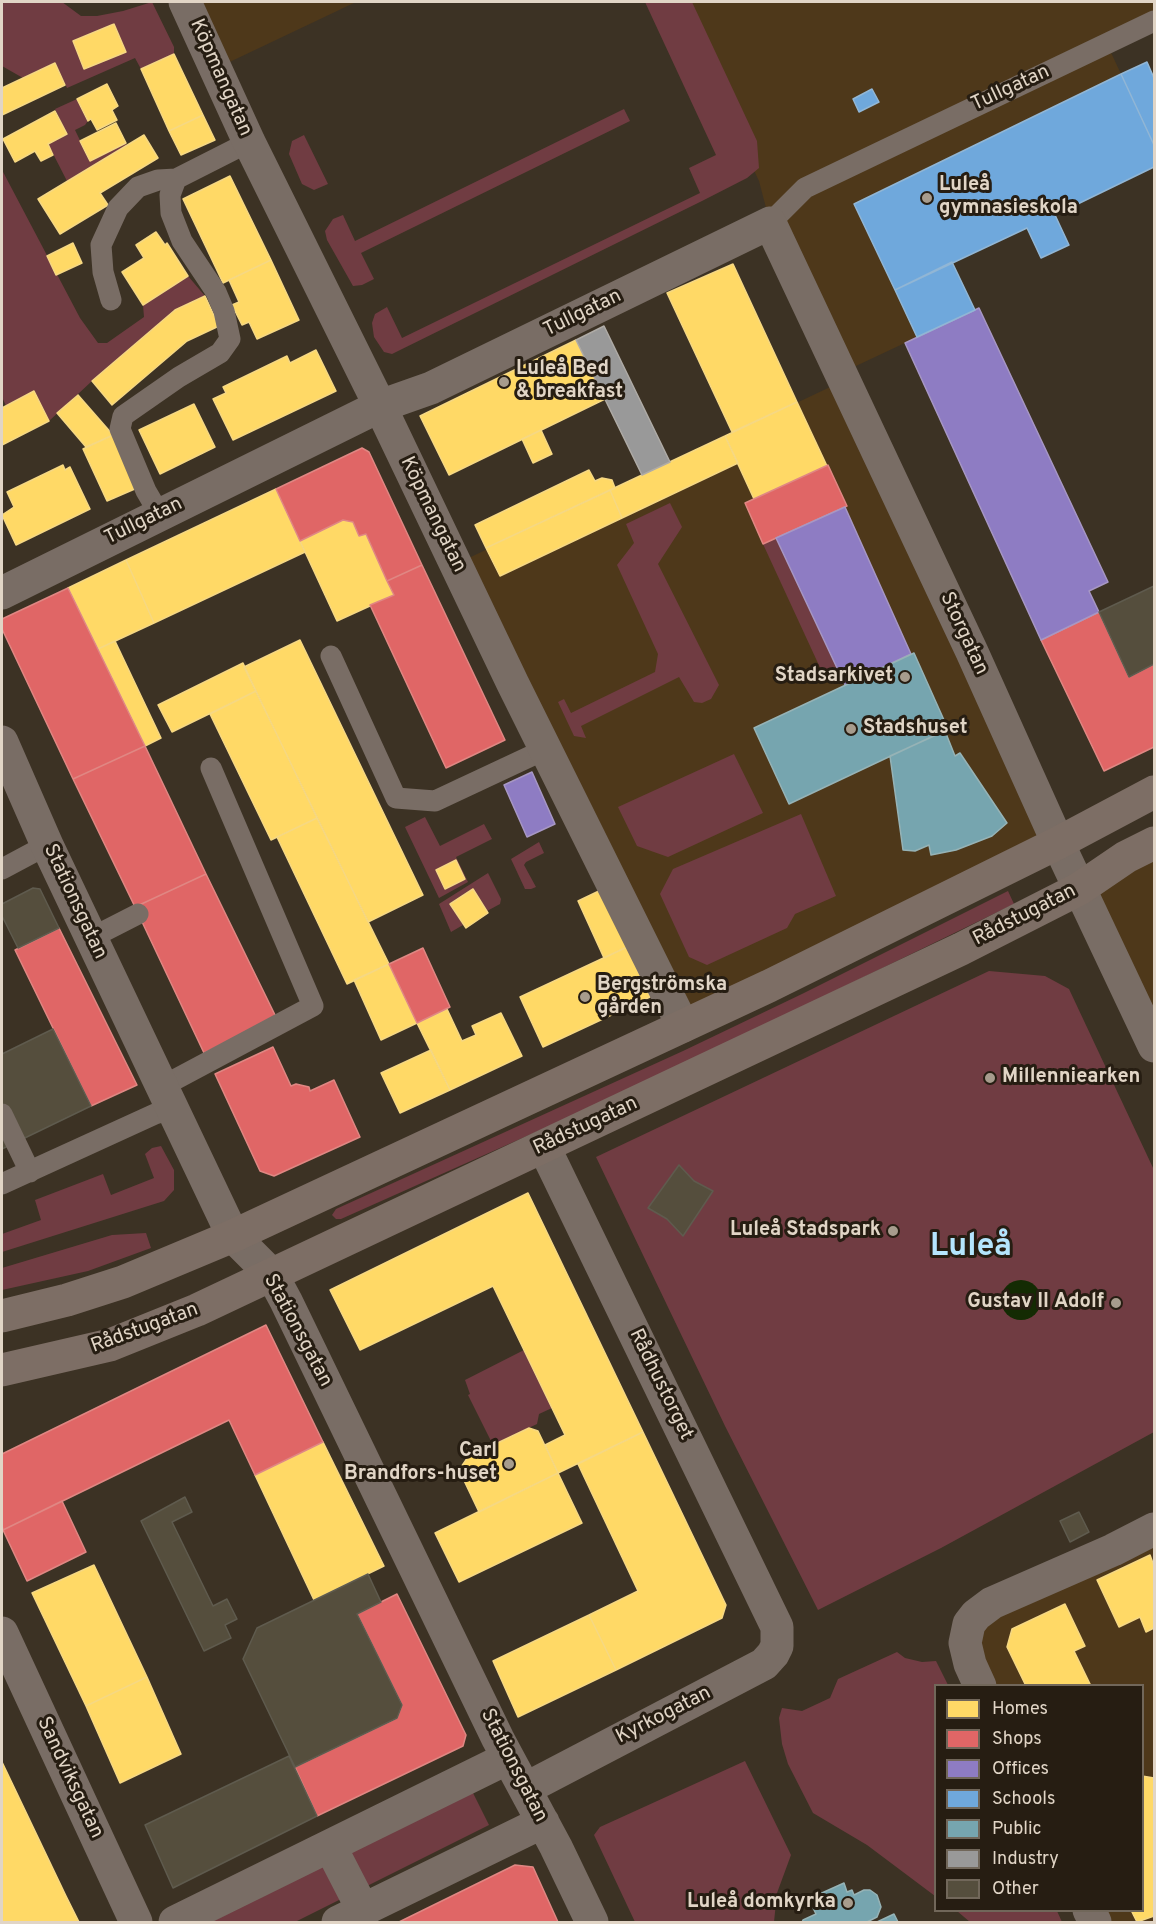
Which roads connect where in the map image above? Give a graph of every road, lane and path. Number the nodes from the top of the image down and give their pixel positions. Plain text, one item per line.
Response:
1 (185, 2) edge
2 (1155, 21) edge
3 (249, 142) junction
4 (176, 179) junction
5 (771, 223) junction
6 (111, 300) dead end
7 (380, 406) junction
8 (160, 515) junction
9 (2, 593) edge
10 (330, 656) dead end
11 (2, 742) edge
12 (546, 749) junction
13 (211, 768) dead end
14 (1155, 792) edge
15 (1058, 843) junction
16 (1155, 843) edge
17 (47, 845) junction
18 (2, 869) edge
19 (1079, 890) junction
20 (138, 914) dead end
21 (91, 938) junction
22 (683, 1026) junction
23 (1155, 1046) edge
24 (168, 1097) junction
25 (2, 1114) edge
26 (544, 1147) junction
27 (30, 1172) junction
28 (2, 1184) edge
29 (233, 1236) junction
30 (272, 1275) junction
31 (2, 1316) edge
32 (2, 1370) edge
33 (1155, 1529) edge
34 (775, 1624) joint
35 (2, 1633) edge
36 (980, 1684) edge
37 (508, 1758) junction
38 (525, 1789) junction
39 (543, 1822) junction
40 (330, 1846) junction
41 (350, 1916) edge
42 (136, 1923) edge
43 (175, 1923) edge
44 (592, 1923) edge

1 - 3 street, Köpmangatan
2 - 5 lane, Tullgatan
3 - 4 lane
3 - 7 street, Köpmangatan
4 - 6 lane
4 - 8 lane
5 - 7 street, Tullgatan
5 - 15 street, Storgatan
7 - 8 street, Tullgatan
7 - 12 street, Köpmangatan
8 - 9 street, Tullgatan
10 - 12 lane
11 - 17 street, Stationsgatan
12 - 22 street, Köpmangatan
13 - 24 lane
14 - 15 main road
15 - 19 street, Storgatan
15 - 22 main road
16 - 19 main road, Rådstugatan
17 - 18 lane
17 - 21 street, Stationsgatan
19 - 23 street, Storgatan
19 - 26 main road, Rådstugatan
20 - 21 lane
21 - 24 street, Stationsgatan
22 - 29 main road
24 - 27 lane
24 - 29 street, Stationsgatan
25 - 27 lane
26 - 30 main road, Rådstugatan
26 - 34 street, Rådhustorget
27 - 28 lane
29 - 30 street, Stationsgatan
29 - 31 main road
30 - 32 main road, Rådstugatan
30 - 37 street, Stationsgatan
33 - 36 street
34 - 38 street, Kyrkogatan
35 - 42 street, Sandviksgatan
37 - 38 street, Stationsgatan
37 - 40 street
38 - 39 street, Stationsgatan
39 - 41 street
39 - 44 street, Stationsgatan
40 - 41 street
40 - 43 street

